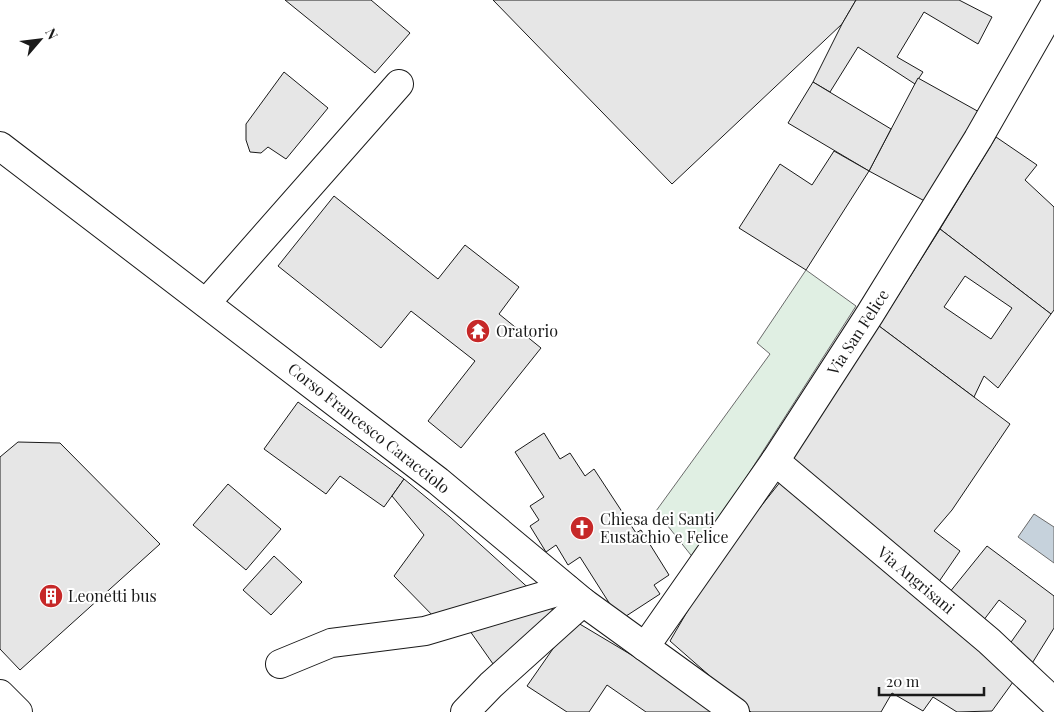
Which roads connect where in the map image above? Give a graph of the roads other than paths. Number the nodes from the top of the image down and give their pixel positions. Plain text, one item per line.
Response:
1 (1054, 6) edge
2 (399, 84) dead end
3 (0, 146) edge
4 (206, 303) junction
5 (775, 461) junction
6 (575, 596) junction
7 (645, 646) junction
8 (280, 664) dead end
9 (0, 694) edge
10 (1054, 702) edge
11 (18, 712) edge
12 (465, 712) edge
13 (736, 712) edge

1 - 5 street, Via San Felice
2 - 4 street
3 - 4 street, Corso Francesco Caracciolo
4 - 6 street, Corso Francesco Caracciolo
5 - 7 street, Via San Felice
5 - 10 street, Via Angrisani
6 - 7 street, Corso Francesco Caracciolo
6 - 8 street
6 - 12 street
7 - 13 street, Corso Francesco Caracciolo
9 - 11 street

